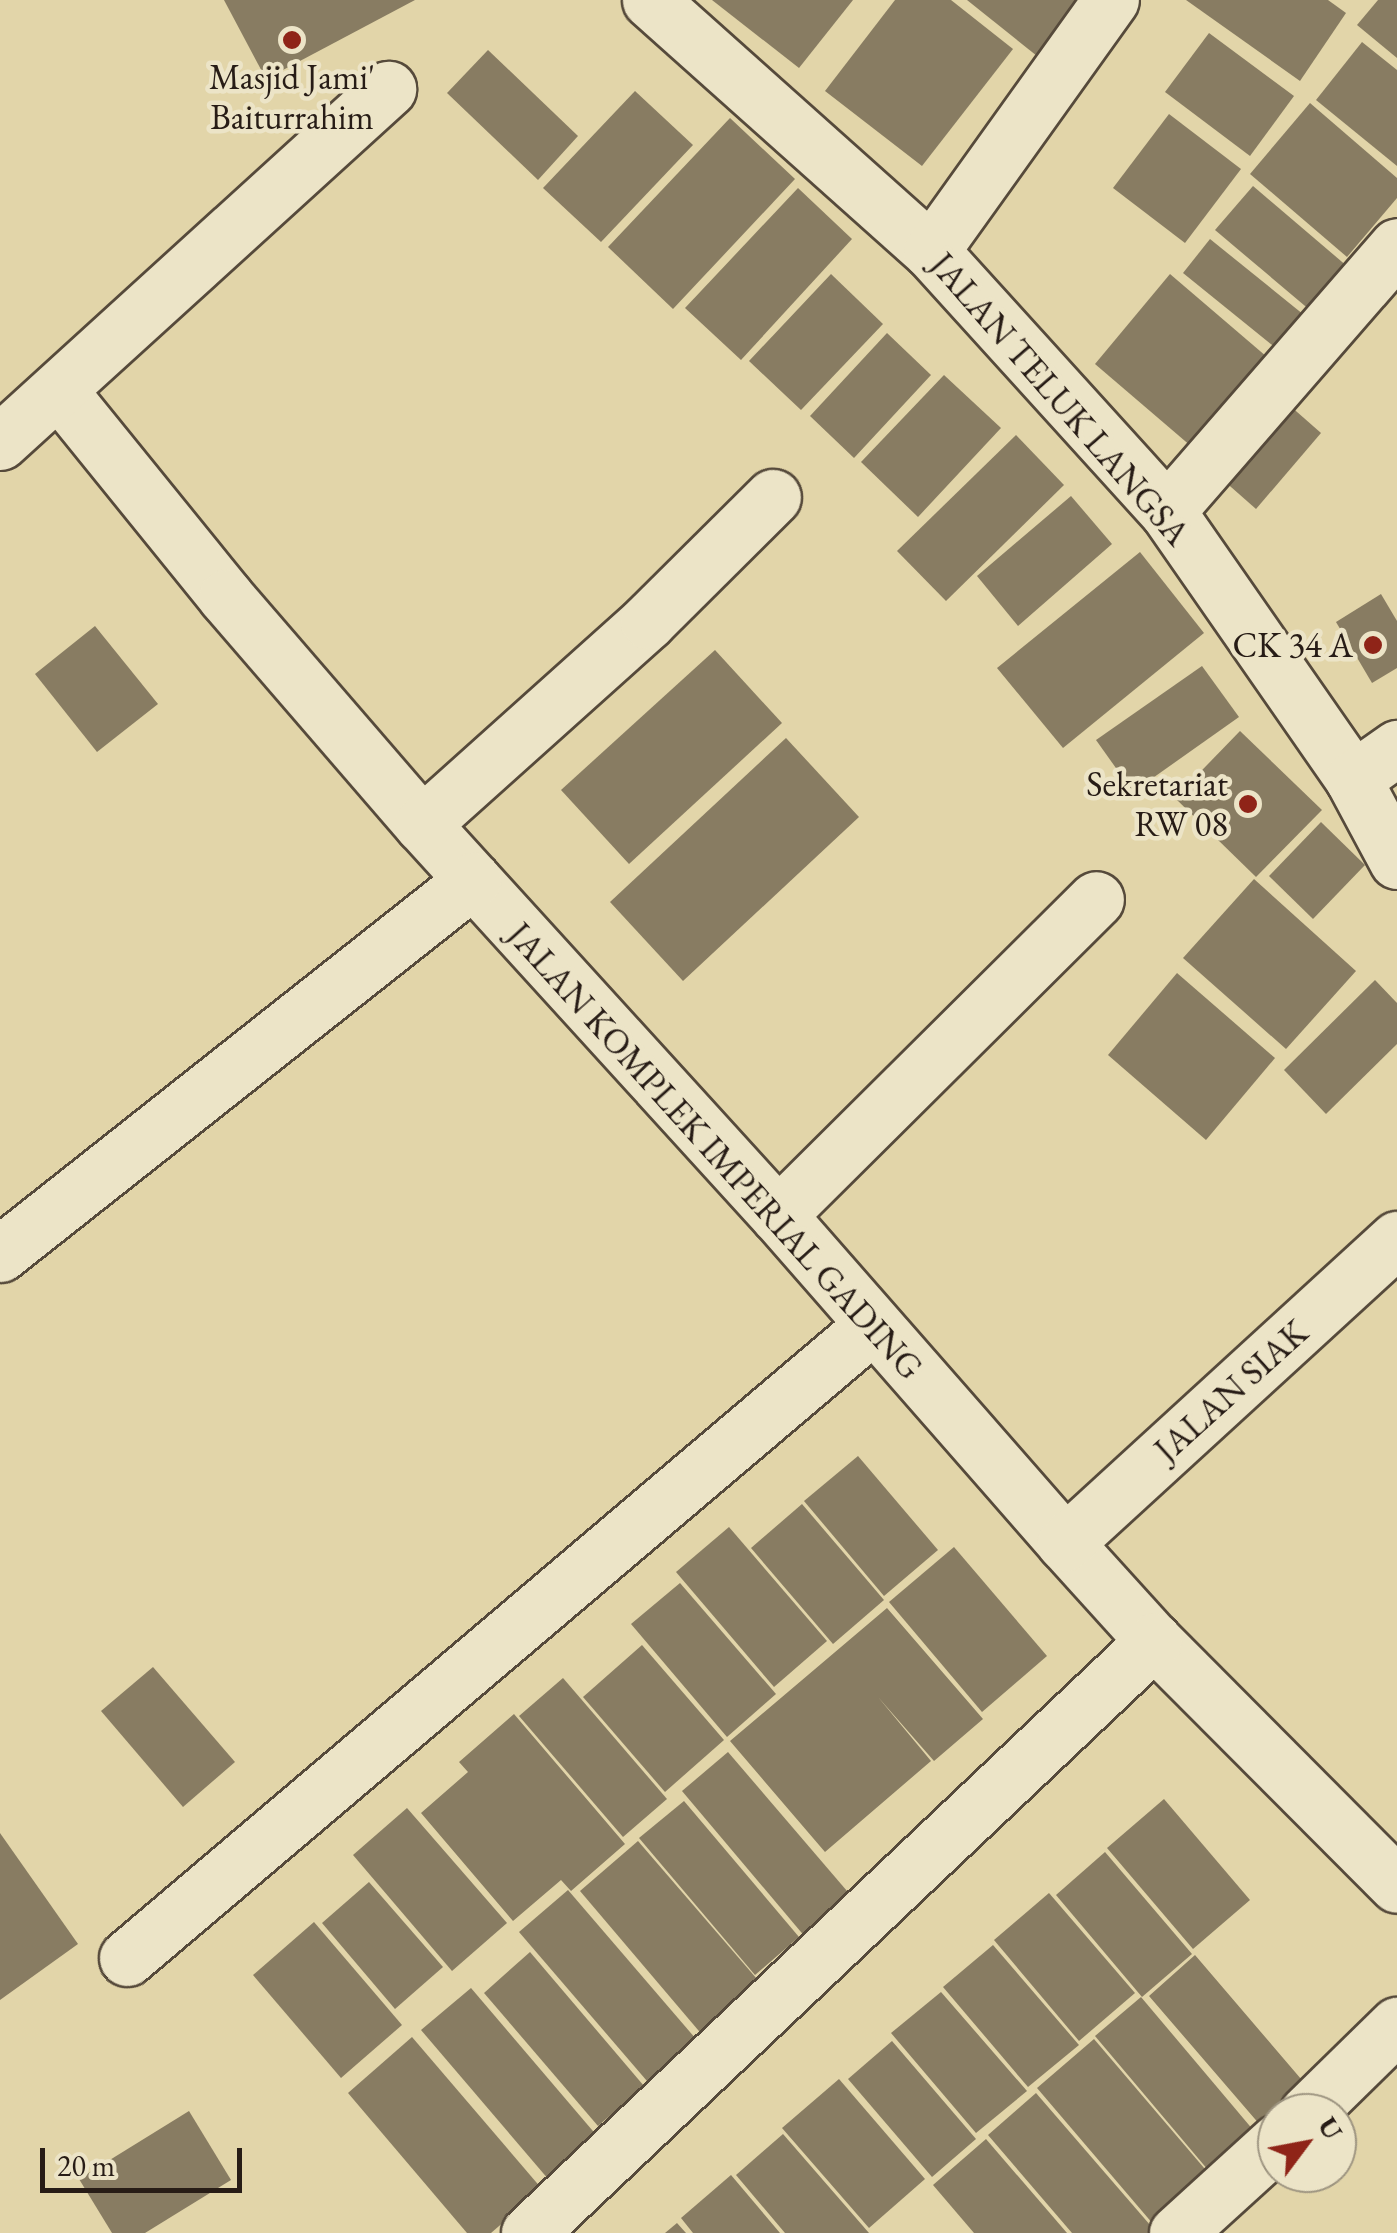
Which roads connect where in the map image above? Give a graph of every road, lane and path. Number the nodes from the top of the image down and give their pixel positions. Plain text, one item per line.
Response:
1 (650, 0) edge
2 (1111, 0) edge
3 (388, 89) dead end
4 (1397, 246) edge
5 (932, 251) junction
6 (60, 392) junction
7 (0, 442) edge
8 (774, 497) dead end
9 (1167, 511) junction
10 (1397, 748) edge
11 (1353, 779) junction
12 (422, 824) junction
13 (1397, 861) edge
14 (473, 880) junction
15 (1096, 899) dead end
16 (778, 1215) junction
17 (1397, 1239) edge
18 (0, 1254) edge
19 (872, 1326) junction
20 (1065, 1543) junction
21 (1154, 1641) junction
22 (1397, 1885) edge
23 (126, 1958) dead end
24 (1397, 2025) edge
25 (1327, 2093) edge
26 (1257, 2160) edge
27 (530, 2233) edge
28 (1177, 2233) edge

1 - 5 street, JALAN TELUK LANGSA
2 - 5 street
3 - 6 street
4 - 9 street
5 - 9 street, JALAN TELUK LANGSA
6 - 7 street
6 - 12 street, JALAN KOMPLEK IMPERIAL GADING
8 - 12 street
9 - 11 street, JALAN TELUK LANGSA
10 - 11 street
11 - 13 street, JALAN TELUK LANGSA
12 - 14 street, JALAN KOMPLEK IMPERIAL GADING
14 - 16 street, JALAN KOMPLEK IMPERIAL GADING
14 - 18 street
15 - 16 street
16 - 19 street, JALAN KOMPLEK IMPERIAL GADING
17 - 20 street, JALAN SIAK
19 - 20 street, JALAN KOMPLEK IMPERIAL GADING
19 - 23 street
20 - 21 street, JALAN KOMPLEK IMPERIAL GADING
21 - 22 street, JALAN KOMPLEK IMPERIAL GADING
21 - 27 street
24 - 25 street
26 - 28 street

